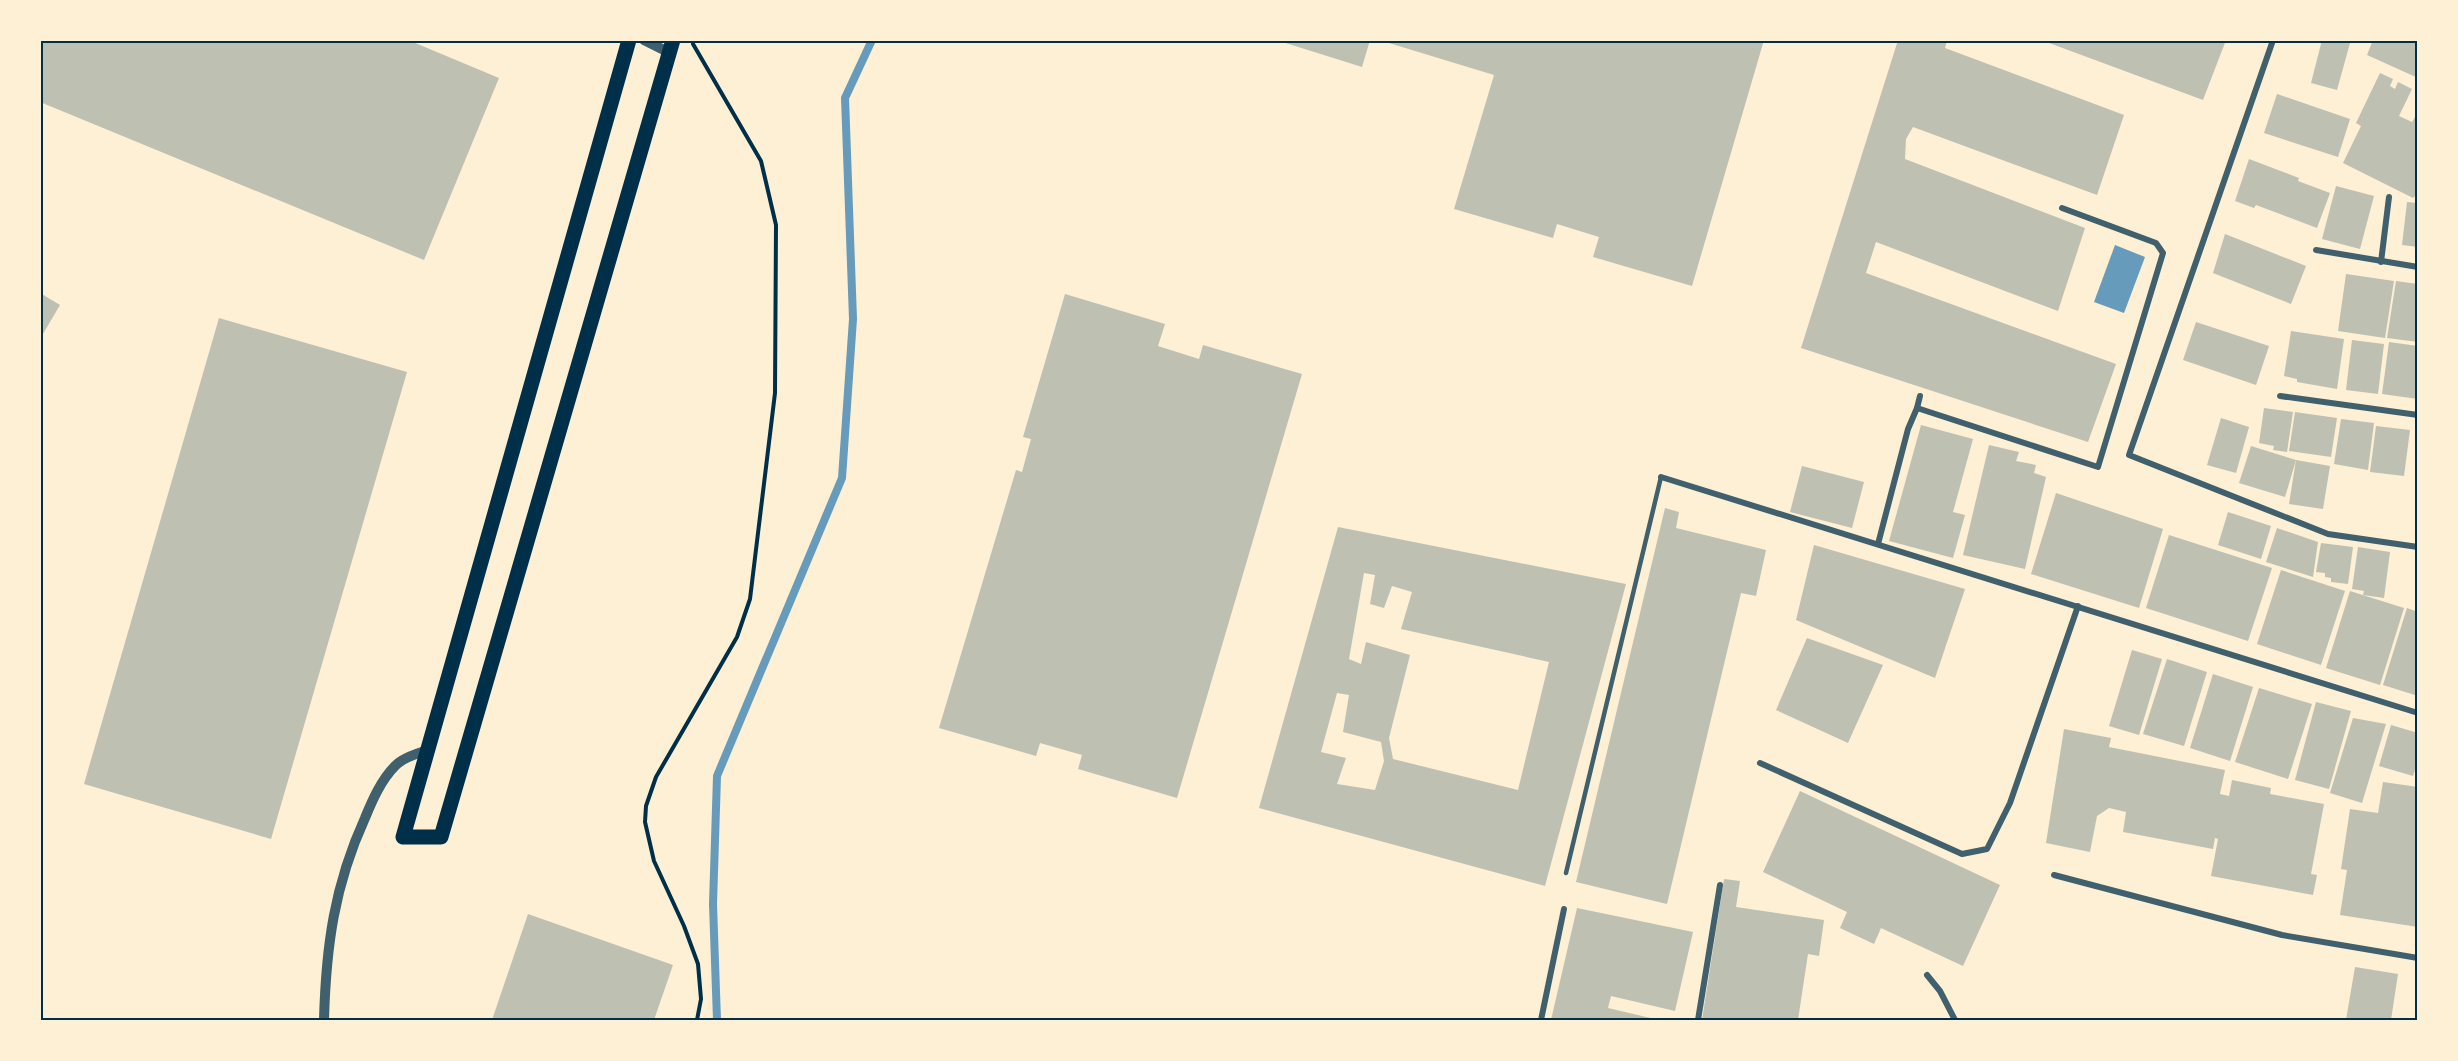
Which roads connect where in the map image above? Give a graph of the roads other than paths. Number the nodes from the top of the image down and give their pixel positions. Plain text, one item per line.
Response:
1 (629, 40) edge
2 (644, 40) edge
3 (2272, 42) dead end
4 (671, 47) edge
5 (2389, 197) dead end
6 (2062, 208) dead end
7 (2316, 250) dead end
8 (2381, 262) junction
9 (2418, 267) edge
10 (1920, 396) dead end
11 (2280, 396) dead end
12 (1917, 408) junction
13 (2418, 415) edge
14 (1661, 477) joint
15 (1878, 544) junction
16 (2418, 547) edge
17 (2078, 606) junction
18 (2418, 713) edge
19 (428, 750) junction
20 (1760, 763) dead end
21 (1566, 873) dead end
22 (2054, 875) dead end
23 (1720, 885) dead end
24 (1564, 909) dead end
25 (2418, 958) edge
26 (1927, 975) dead end
27 (324, 1020) edge
28 (1541, 1020) edge
29 (1698, 1020) edge
30 (1955, 1020) edge

1 - 19 main road
2 - 4 street
3 - 16 street
4 - 19 main road
5 - 8 street
6 - 12 street
7 - 8 street
8 - 9 street
10 - 12 street
11 - 13 street
12 - 15 street
14 - 15 street
14 - 21 lane
15 - 17 street
17 - 18 street
17 - 20 street
19 - 27 street
22 - 25 street
23 - 29 street
24 - 28 street
26 - 30 street

